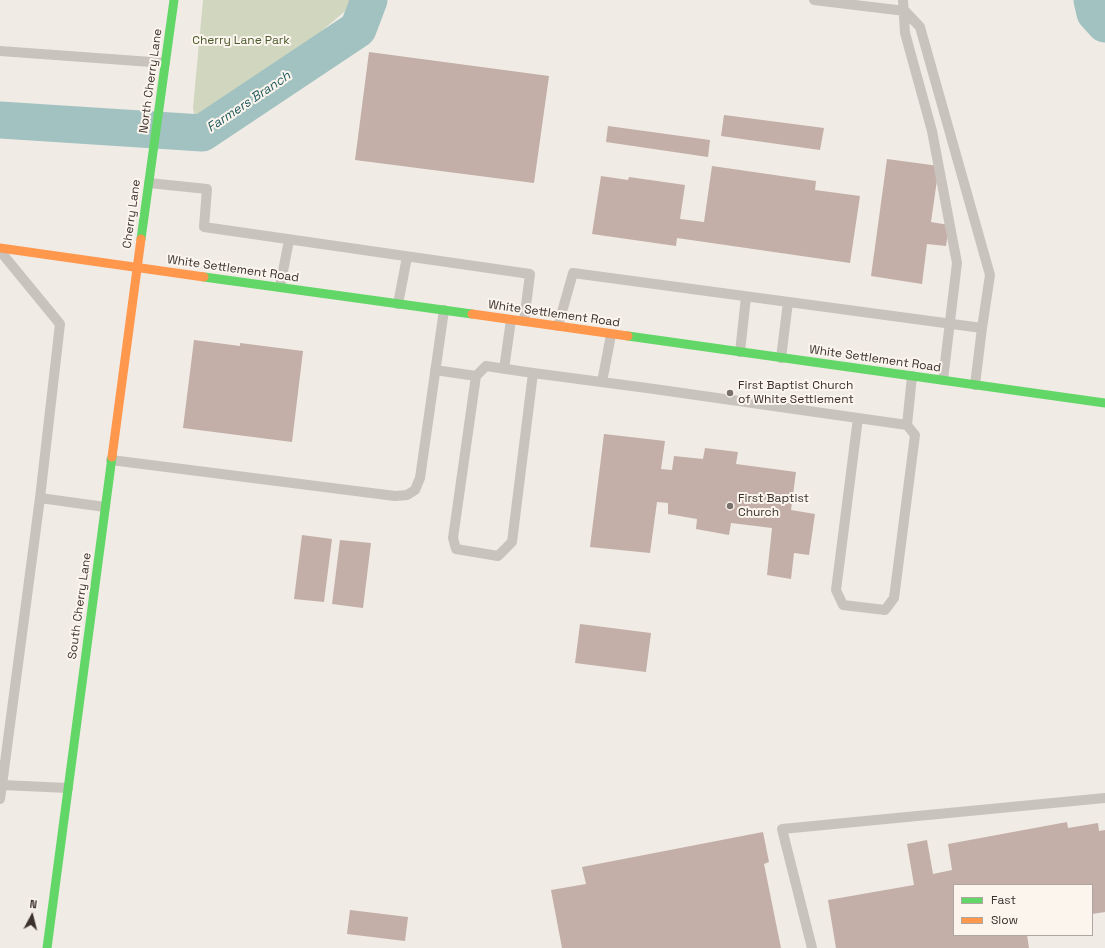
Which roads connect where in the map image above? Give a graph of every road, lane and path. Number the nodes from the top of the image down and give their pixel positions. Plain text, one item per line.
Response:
1 (174, 0) edge
2 (814, 0) edge
3 (903, 0) edge
4 (905, 11) junction
5 (0, 51) edge
6 (165, 63) junction
7 (948, 127) junction
8 (932, 131) junction
9 (152, 165) joint
10 (149, 183) junction
11 (289, 240) junction
12 (0, 248) edge
13 (0, 251) edge
14 (407, 256) junction
15 (137, 267) junction
16 (280, 288) junction
17 (746, 297) junction
18 (788, 302) junction
19 (398, 304) junction
20 (444, 310) junction
21 (511, 320) junction
22 (524, 322) junction
23 (950, 324) junction
24 (558, 326) junction
25 (982, 328) junction
26 (611, 335) junction
27 (740, 352) junction
28 (781, 358) junction
29 (504, 369) junction
30 (434, 370) junction
31 (533, 372) junction
32 (476, 376) junction
33 (912, 376) junction
34 (943, 380) junction
35 (602, 382) junction
36 (975, 385) junction
37 (1105, 403) edge
38 (858, 418) junction
39 (907, 425) junction
40 (111, 460) junction
41 (40, 498) junction
42 (105, 507) junction
43 (2, 785) junction
44 (68, 788) junction
45 (1105, 798) edge
46 (0, 799) edge
47 (46, 948) edge
48 (812, 948) edge

1 - 6 main road, North Cherry Lane
2 - 4 lane
3 - 4 lane
4 - 7 lane
4 - 8 lane
5 - 6 lane
6 - 9 main road, North Cherry Lane
7 - 8 lane
7 - 25 lane
8 - 23 lane
9 - 10 main road, Cherry Lane
10 - 11 lane
10 - 15 main road, Cherry Lane
11 - 14 lane
11 - 16 lane
12 - 15 main road, White Settlement Road
13 - 41 lane
14 - 19 lane
14 - 22 lane
15 - 16 main road, White Settlement Road
15 - 40 main road, South Cherry Lane
16 - 19 main road, White Settlement Road
17 - 18 lane
17 - 24 lane
17 - 27 lane
18 - 23 lane
18 - 28 lane
19 - 20 main road, White Settlement Road
20 - 21 main road, White Settlement Road
20 - 30 lane
21 - 22 main road, White Settlement Road
21 - 29 lane
22 - 24 main road, White Settlement Road
23 - 25 lane
23 - 34 lane
24 - 26 main road, White Settlement Road
25 - 36 lane
26 - 27 main road, White Settlement Road
26 - 35 lane
27 - 28 main road, White Settlement Road
28 - 33 main road, White Settlement Road
29 - 31 lane
29 - 32 lane
30 - 32 lane
30 - 40 lane
31 - 32 lane
31 - 35 lane
33 - 34 main road, White Settlement Road
33 - 39 lane
34 - 36 main road, White Settlement Road
35 - 38 lane
36 - 37 main road, White Settlement Road
38 - 39 lane
38 - 39 lane
40 - 42 main road, South Cherry Lane
41 - 42 lane
41 - 43 lane
42 - 44 main road, South Cherry Lane
43 - 44 lane
43 - 46 lane
44 - 47 main road, South Cherry Lane
45 - 48 lane

